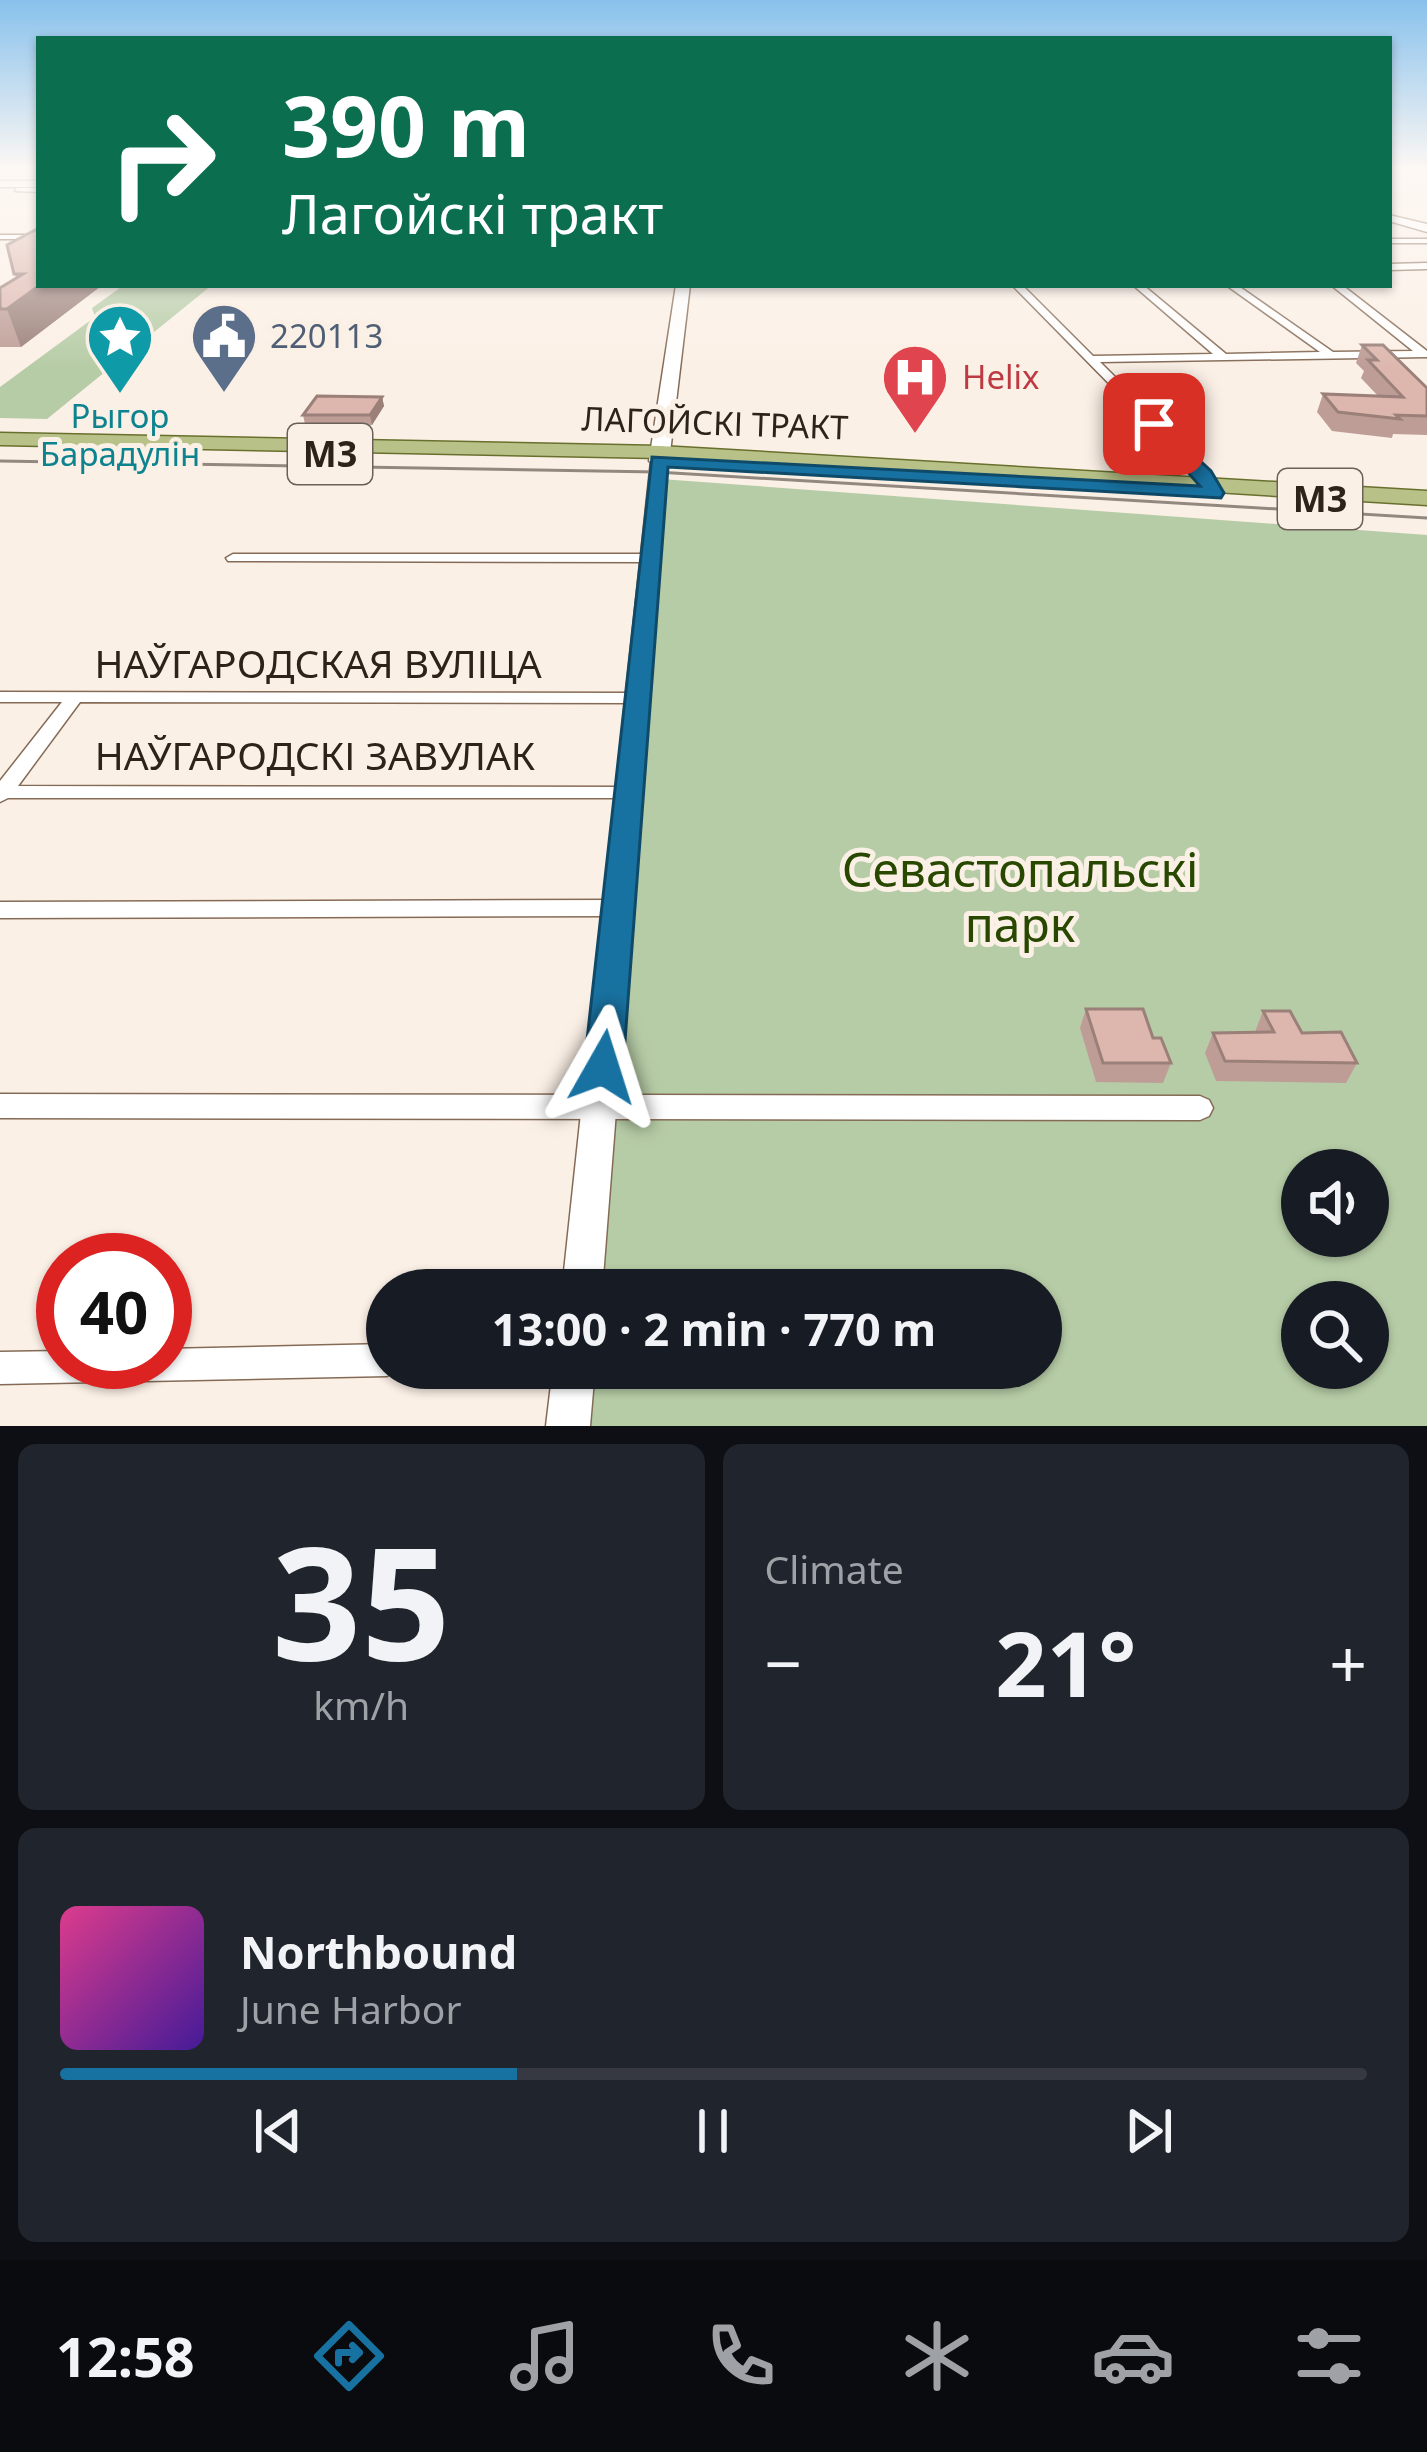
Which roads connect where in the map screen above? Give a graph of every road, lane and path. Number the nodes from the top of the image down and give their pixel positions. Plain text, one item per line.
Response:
1 (0, 237) edge
2 (26, 237) junction
3 (36, 237) edge
4 (1392, 241) edge
5 (1427, 241) edge
6 (0, 251) edge
7 (1427, 266) edge
8 (1392, 267) edge
9 (1404, 267) junction
10 (1427, 284) edge
11 (682, 288) edge
12 (1020, 288) edge
13 (1142, 288) edge
14 (1236, 288) edge
15 (1340, 288) edge
16 (1329, 354) junction
17 (1425, 354) edge
18 (1222, 356) junction
19 (1090, 359) junction
20 (0, 443) edge
21 (660, 456) junction
22 (1211, 488) junction
23 (1427, 501) edge
24 (233, 558) dead end
25 (650, 558) junction
26 (0, 697) edge
27 (75, 697) junction
28 (636, 698) junction
29 (627, 792) junction
30 (1, 793) edge
31 (619, 908) junction
32 (0, 910) edge
33 (0, 1106) edge
34 (599, 1107) junction
35 (1200, 1108) dead end
36 (584, 1269) edge
37 (366, 1360) edge
38 (0, 1368) edge
39 (572, 1389) edge
40 (568, 1426) edge

1 - 2 street
2 - 3 street
2 - 6 street
4 - 5 street
7 - 9 street
8 - 9 street
9 - 10 street
11 - 21 main road
12 - 19 street
13 - 18 street
14 - 16 street
15 - 17 street
16 - 17 street
16 - 18 street
18 - 19 street
19 - 22 street
20 - 21 main road, ЛАГОЙСКІ ТРАКТ / М3
21 - 22 main road, ЛАГОЙСКІ ТРАКТ / М3
21 - 25 street
22 - 23 main road, ЛАГОЙСКІ ТРАКТ / М3
24 - 25 street
25 - 28 street
26 - 27 street, НАЎГАРОДСКАЯ ВУЛІЦА
27 - 28 street, НАЎГАРОДСКАЯ ВУЛІЦА
27 - 30 street
28 - 29 street
29 - 30 street, НАЎГАРОДСКІ ЗАВУЛАК
29 - 31 street
31 - 32 street
31 - 34 street
33 - 34 street
34 - 35 street
34 - 36 street
37 - 38 street
39 - 40 street

